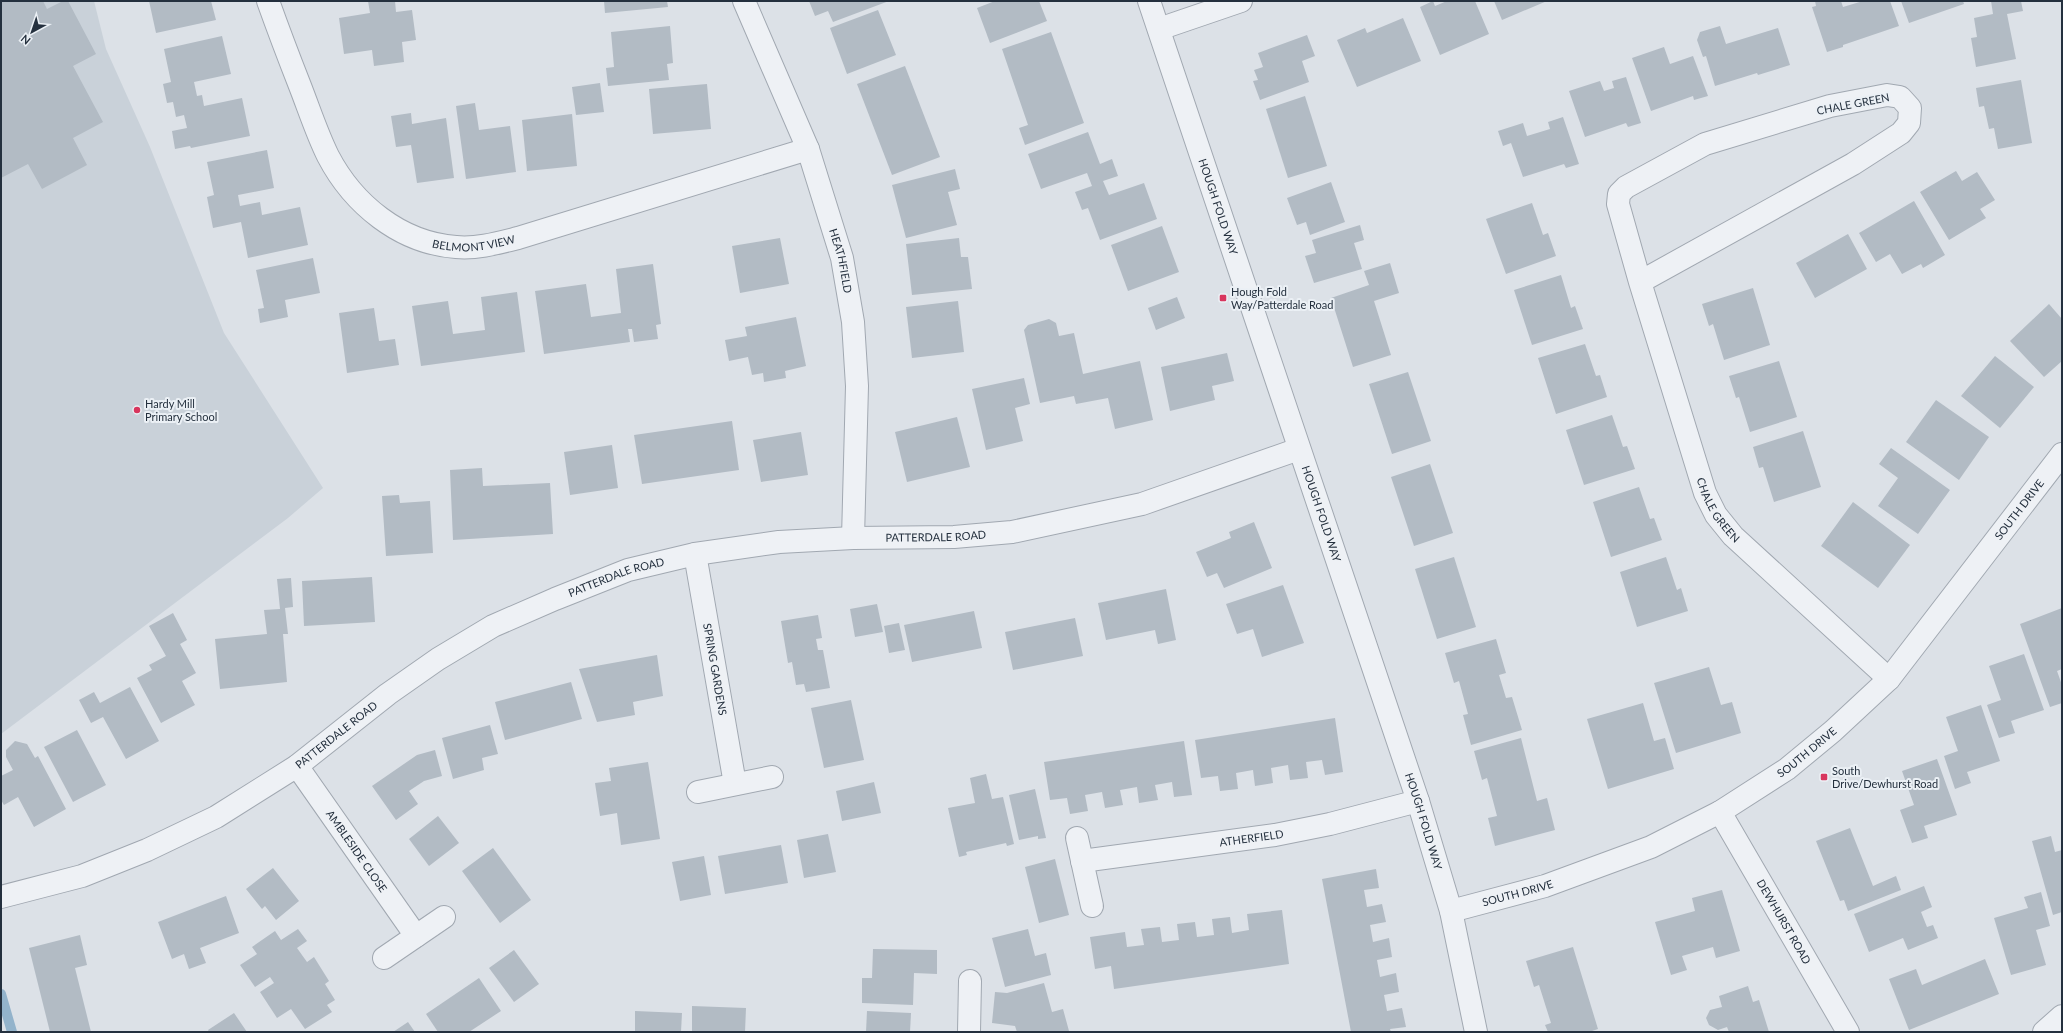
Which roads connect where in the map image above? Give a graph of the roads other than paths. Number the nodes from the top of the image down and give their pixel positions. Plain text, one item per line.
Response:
1 (268, 1) edge
2 (744, 1) edge
3 (1149, 1) edge
4 (1241, 1) edge
5 (1159, 29) junction
6 (808, 149) junction
7 (1640, 282) junction
8 (1299, 449) junction
9 (2062, 454) edge
10 (853, 538) junction
11 (695, 554) junction
12 (1889, 679) junction
13 (297, 766) junction
14 (772, 776) dead end
15 (735, 784) junction
16 (698, 792) dead end
17 (1418, 800) junction
18 (1720, 812) junction
19 (1077, 838) dead end
20 (1082, 861) junction
21 (1, 897) edge
22 (1092, 906) dead end
23 (1451, 911) junction
24 (444, 917) dead end
25 (416, 936) junction
26 (384, 958) dead end
27 (970, 981) dead end
28 (2062, 1016) edge
29 (969, 1032) edge
30 (1476, 1032) edge
31 (1848, 1032) edge
32 (2044, 1032) edge

1 - 6 street, BELMONT VIEW
2 - 6 street, HEATHFIELD
3 - 5 street, HOUGH FOLD WAY
4 - 5 street
5 - 8 street, HOUGH FOLD WAY
6 - 10 street, HEATHFIELD
7 - 7 street, CHALE GREEN
7 - 12 street, CHALE GREEN
8 - 10 street, PATTERDALE ROAD
8 - 17 street, HOUGH FOLD WAY
9 - 12 street, SOUTH DRIVE
10 - 11 street, PATTERDALE ROAD
11 - 13 street, PATTERDALE ROAD
11 - 15 street, SPRING GARDENS
12 - 18 street, SOUTH DRIVE
13 - 21 street, PATTERDALE ROAD
13 - 25 street, AMBLESIDE CLOSE
14 - 15 street
15 - 16 street
17 - 20 street, ATHERFIELD
17 - 23 street, HOUGH FOLD WAY
18 - 23 street, SOUTH DRIVE
18 - 31 street, DEWHURST ROAD
19 - 20 street
20 - 22 street
23 - 30 street, HOUGH FOLD WAY
24 - 25 street
25 - 26 street
27 - 29 street
28 - 32 street

